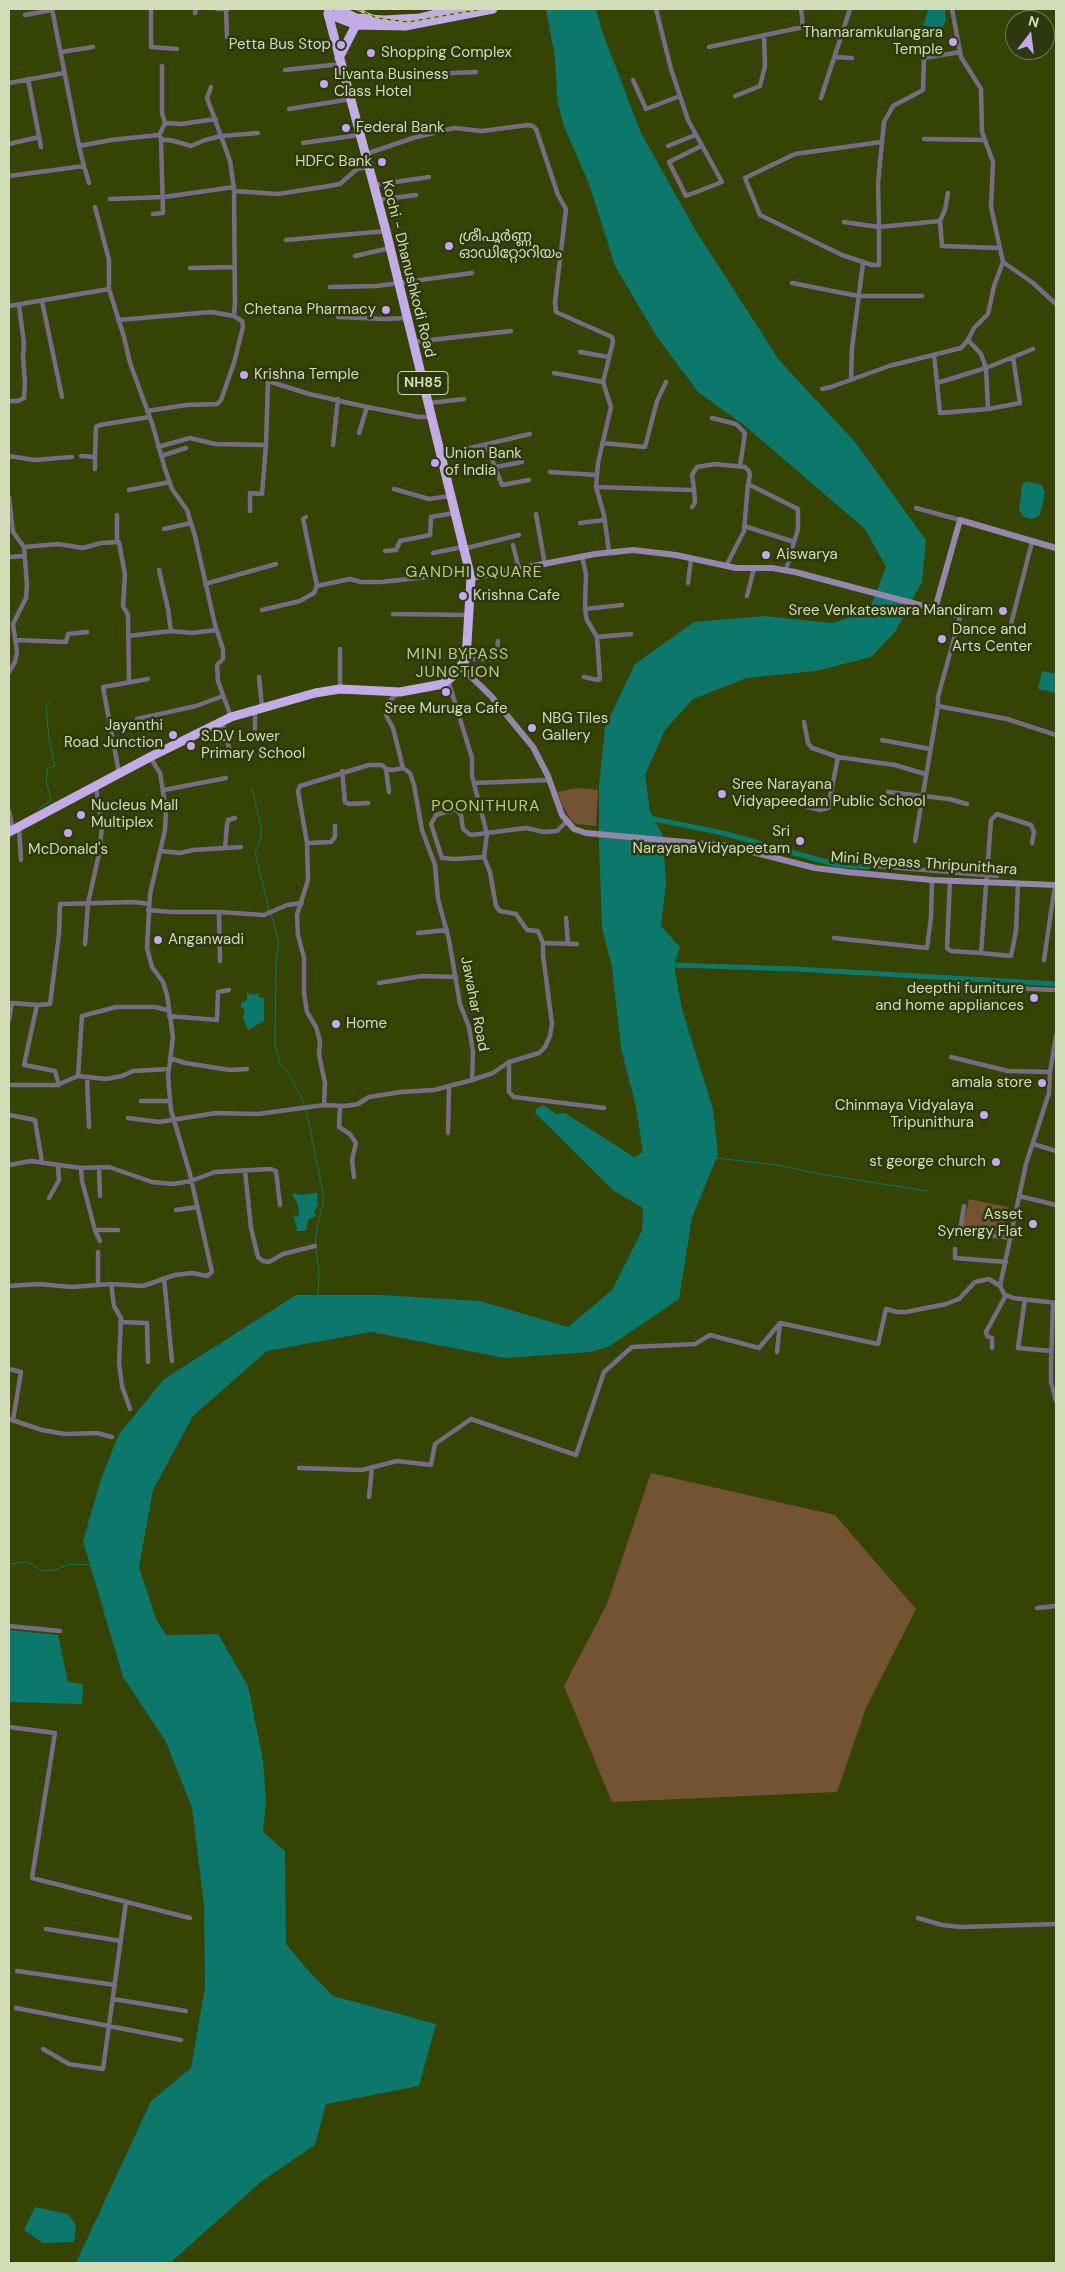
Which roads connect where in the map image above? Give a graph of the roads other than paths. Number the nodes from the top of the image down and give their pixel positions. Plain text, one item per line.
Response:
1 (52, 9) edge
2 (151, 9) edge
3 (217, 9) edge
4 (227, 9) edge
5 (338, 9) edge
6 (363, 9) edge
7 (458, 9) edge
8 (494, 9) edge
9 (656, 9) edge
10 (802, 9) edge
11 (850, 9) edge
12 (952, 9) edge
13 (328, 12) edge
14 (25, 15) dead end
15 (360, 21) junction
16 (764, 35) junction
17 (227, 37) dead end
18 (94, 47) dead end
19 (709, 47) dead end
20 (177, 49) dead end
21 (61, 52) junction
22 (960, 52) junction
23 (835, 57) junction
24 (341, 58) junction
25 (852, 58) dead end
26 (162, 66) dead end
27 (285, 70) dead end
28 (476, 72) dead end
29 (64, 73) junction
30 (345, 78) junction
31 (28, 79) junction
32 (633, 80) dead end
33 (9, 83) edge
34 (211, 88) dead end
35 (680, 96) junction
36 (735, 96) dead end
37 (821, 98) dead end
38 (351, 100) junction
39 (289, 110) dead end
40 (216, 118) junction
41 (164, 124) junction
42 (258, 133) dead end
43 (359, 135) junction
44 (696, 135) junction
45 (222, 136) junction
46 (39, 137) junction
47 (160, 137) junction
48 (924, 140) dead end
49 (984, 140) junction
50 (881, 142) junction
51 (303, 143) dead end
52 (9, 144) edge
53 (79, 146) junction
54 (668, 146) dead end
55 (701, 146) junction
56 (41, 147) dead end
57 (364, 154) junction
58 (84, 166) junction
59 (368, 166) junction
60 (9, 176) edge
61 (429, 176) dead end
62 (89, 183) dead end
63 (373, 186) junction
64 (234, 189) junction
65 (948, 193) dead end
66 (416, 194) dead end
67 (164, 197) junction
68 (110, 198) dead end
69 (377, 200) junction
70 (95, 207) dead end
71 (154, 214) dead end
72 (940, 221) junction
73 (844, 222) dead end
74 (880, 227) junction
75 (386, 231) junction
76 (286, 240) dead end
77 (390, 248) junction
78 (1000, 248) junction
79 (355, 256) dead end
80 (1003, 262) junction
81 (863, 263) junction
82 (235, 267) junction
83 (190, 268) dead end
84 (472, 273) dead end
85 (398, 282) junction
86 (792, 283) dead end
87 (330, 287) dead end
88 (109, 289) junction
89 (858, 296) junction
90 (922, 296) dead end
91 (42, 301) junction
92 (1056, 304) edge
93 (9, 306) edge
94 (19, 306) junction
95 (234, 316) junction
96 (338, 317) dead end
97 (407, 318) junction
98 (118, 320) junction
99 (512, 331) dead end
100 (968, 340) junction
101 (413, 342) junction
102 (1033, 349) dead end
103 (580, 352) dead end
104 (934, 355) junction
105 (609, 356) junction
106 (1013, 357) junction
107 (986, 368) junction
108 (554, 373) dead end
109 (851, 380) junction
110 (603, 382) junction
111 (666, 382) dead end
112 (937, 383) junction
113 (822, 389) dead end
114 (62, 397) dead end
115 (338, 399) junction
116 (464, 399) dead end
117 (9, 401) edge
118 (427, 403) junction
119 (367, 407) junction
120 (988, 409) junction
121 (147, 411) junction
122 (150, 417) junction
123 (430, 417) junction
124 (712, 418) dead end
125 (359, 433) dead end
126 (530, 434) dead end
127 (602, 443) junction
128 (486, 444) junction
129 (266, 445) junction
130 (333, 445) dead end
131 (158, 447) junction
132 (186, 448) dead end
133 (439, 455) junction
134 (9, 456) edge
135 (81, 456) dead end
136 (161, 456) junction
137 (72, 457) dead end
138 (94, 457) junction
139 (522, 462) dead end
140 (740, 466) junction
141 (496, 467) junction
142 (95, 470) dead end
143 (550, 472) dead end
144 (597, 475) junction
145 (529, 480) dead end
146 (170, 482) junction
147 (748, 484) junction
148 (596, 487) junction
149 (394, 489) dead end
150 (694, 489) junction
151 (129, 490) dead end
152 (9, 496) edge
153 (450, 496) junction
154 (692, 507) dead end
155 (916, 508) dead end
156 (250, 511) dead end
157 (454, 513) junction
158 (536, 514) dead end
159 (117, 515) dead end
160 (306, 517) dead end
161 (604, 520) junction
162 (960, 520) junction
163 (191, 523) junction
164 (580, 523) dead end
165 (744, 526) junction
166 (164, 529) dead end
167 (11, 532) edge
168 (519, 535) dead end
169 (116, 542) junction
170 (794, 542) junction
171 (1032, 542) junction
172 (513, 545) dead end
173 (24, 547) junction
174 (463, 548) junction
175 (1056, 548) edge
176 (385, 551) dead end
177 (609, 552) junction
178 (433, 553) dead end
179 (25, 556) junction
180 (582, 556) junction
181 (9, 557) edge
182 (691, 559) junction
183 (276, 564) dead end
184 (545, 564) junction
185 (726, 566) junction
186 (754, 568) junction
187 (519, 569) junction
188 (159, 570) dead end
189 (786, 570) junction
190 (470, 574) junction
191 (688, 583) dead end
192 (205, 584) junction
193 (317, 586) junction
194 (747, 596) dead end
195 (622, 605) dead end
196 (585, 609) junction
197 (262, 610) dead end
198 (935, 610) junction
199 (393, 614) dead end
200 (469, 615) junction
201 (1011, 624) dead end
202 (216, 630) junction
203 (171, 631) junction
204 (86, 632) dead end
205 (631, 634) dead end
206 (128, 636) junction
207 (597, 637) junction
208 (15, 640) junction
209 (498, 641) dead end
210 (340, 649) dead end
211 (463, 663) junction
212 (9, 672) edge
213 (259, 677) dead end
214 (584, 677) dead end
215 (148, 679) dead end
216 (448, 680) junction
217 (129, 683) junction
218 (340, 689) junction
219 (400, 692) junction
220 (223, 696) junction
221 (938, 706) junction
222 (259, 708) junction
223 (231, 717) junction
224 (137, 719) dead end
225 (222, 722) junction
226 (804, 722) dead end
227 (256, 729) dead end
228 (1056, 735) edge
229 (882, 740) dead end
230 (930, 750) junction
231 (231, 755) dead end
232 (150, 757) junction
233 (838, 758) junction
234 (403, 768) junction
235 (386, 769) junction
236 (342, 771) junction
237 (119, 774) junction
238 (925, 774) junction
239 (226, 778) dead end
240 (550, 780) junction
241 (474, 783) junction
242 (96, 787) junction
243 (164, 790) junction
244 (389, 792) dead end
245 (888, 792) dead end
246 (922, 796) junction
247 (368, 803) dead end
248 (797, 804) dead end
249 (967, 804) dead end
250 (9, 811) edge
251 (235, 818) dead end
252 (567, 821) junction
253 (335, 826) dead end
254 (13, 830) edge
255 (487, 834) junction
256 (915, 841) dead end
257 (307, 843) junction
258 (1032, 843) dead end
259 (240, 847) dead end
260 (225, 848) junction
261 (161, 851) junction
262 (484, 857) junction
263 (21, 860) dead end
264 (876, 866) dead end
265 (946, 872) junction
266 (998, 876) dead end
267 (986, 878) junction
268 (932, 880) junction
269 (947, 880) junction
270 (1018, 884) junction
271 (1056, 885) edge
272 (88, 903) junction
273 (302, 903) junction
274 (149, 907) junction
275 (219, 912) junction
276 (566, 918) dead end
277 (447, 930) junction
278 (418, 933) dead end
279 (834, 938) dead end
280 (543, 943) junction
281 (85, 944) dead end
282 (568, 944) junction
283 (577, 944) dead end
284 (981, 953) junction
285 (1044, 960) dead end
286 (220, 961) dead end
287 (456, 978) junction
288 (379, 983) dead end
289 (938, 985) dead end
290 (229, 990) dead end
291 (1056, 990) edge
292 (37, 1005) junction
293 (167, 1010) junction
294 (169, 1016) junction
295 (9, 1020) edge
296 (1056, 1036) edge
297 (951, 1057) dead end
298 (170, 1058) junction
299 (509, 1062) junction
300 (169, 1069) junction
301 (247, 1069) dead end
302 (1050, 1072) junction
303 (78, 1076) junction
304 (87, 1077) junction
305 (472, 1080) junction
306 (9, 1085) edge
307 (58, 1085) junction
308 (449, 1087) junction
309 (141, 1101) dead end
310 (170, 1101) junction
311 (324, 1105) junction
312 (340, 1106) junction
313 (604, 1108) dead end
314 (9, 1115) edge
315 (128, 1118) dead end
316 (173, 1121) junction
317 (88, 1127) dead end
318 (448, 1133) dead end
319 (1033, 1144) junction
320 (1056, 1151) edge
321 (42, 1162) junction
322 (9, 1165) edge
323 (58, 1166) junction
324 (81, 1168) junction
325 (99, 1168) junction
326 (245, 1171) junction
327 (354, 1176) dead end
328 (191, 1181) junction
329 (100, 1196) dead end
330 (1019, 1196) junction
331 (49, 1198) dead end
332 (1056, 1204) edge
333 (280, 1205) dead end
334 (964, 1206) dead end
335 (197, 1207) junction
336 (176, 1210) dead end
337 (95, 1230) junction
338 (118, 1230) dead end
339 (1011, 1238) junction
340 (100, 1241) dead end
341 (315, 1246) dead end
342 (955, 1249) dead end
343 (98, 1252) dead end
344 (1006, 1262) junction
345 (164, 1278) junction
346 (98, 1284) junction
347 (111, 1284) junction
348 (9, 1286) edge
349 (1000, 1286) junction
350 (1006, 1295) junction
351 (1025, 1299) junction
352 (1055, 1303) edge
353 (120, 1322) junction
354 (780, 1323) junction
355 (992, 1348) dead end
356 (1051, 1351) junction
357 (777, 1352) dead end
358 (148, 1362) dead end
359 (172, 1362) dead end
360 (1054, 1367) edge
361 (9, 1369) edge
362 (1056, 1401) edge
363 (130, 1409) dead end
364 (11, 1419) edge
365 (112, 1437) dead end
366 (372, 1467) junction
367 (299, 1468) dead end
368 (369, 1497) dead end
369 (1056, 1606) edge
370 (1038, 1608) dead end
371 (9, 1626) edge
372 (60, 1631) dead end
373 (9, 1726) edge
374 (126, 1902) junction
375 (190, 1918) dead end
376 (918, 1918) dead end
377 (1056, 1924) edge
378 (46, 1928) dead end
379 (121, 1941) junction
380 (16, 1971) dead end
381 (115, 1985) junction
382 (113, 1999) junction
383 (16, 2008) dead end
384 (186, 2012) dead end
385 (109, 2026) junction
386 (181, 2040) dead end
387 (44, 2049) dead end

1 - 14 street
1 - 21 street
2 - 20 street
3 - 4 street
4 - 17 street
5 - 15 highway
6 - 15 street
7 - 15 highway
8 - 15 highway
9 - 35 street
10 - 16 street
11 - 23 street
12 - 22 street
13 - 15 highway
13 - 24 highway, Kochi - Dhanushkodi Road
15 - 24 highway
16 - 19 street
16 - 36 street
18 - 21 street
21 - 29 street
22 - 49 street
22 - 50 street
23 - 25 street
23 - 37 street
24 - 27 street
24 - 30 highway, Kochi - Dhanushkodi Road
26 - 41 street
28 - 30 street
29 - 31 street
29 - 53 street
30 - 38 highway, Kochi - Dhanushkodi Road
31 - 33 street
31 - 46 street
32 - 35 street
34 - 40 street
35 - 44 street
38 - 39 street
38 - 43 highway, Kochi - Dhanushkodi Road / NH85
40 - 41 street
40 - 45 street
41 - 47 street
42 - 45 street
43 - 51 street
43 - 57 highway, Kochi - Dhanushkodi Road / NH85
44 - 54 street
44 - 55 street
45 - 47 street
45 - 64 street
46 - 52 street
46 - 56 street
47 - 53 street
47 - 67 street
48 - 49 street
49 - 78 street
50 - 74 street
50 - 81 street
53 - 58 street
55 - 55 street
57 - 59 highway, Kochi - Dhanushkodi Road / NH85
57 - 105 street
58 - 60 street
58 - 62 street
59 - 63 highway, Kochi - Dhanushkodi Road / NH85
59 - 64 street
61 - 63 street
63 - 69 highway, Kochi - Dhanushkodi Road / NH85
64 - 67 street
64 - 82 street
65 - 72 street
66 - 69 street
67 - 68 street
67 - 71 street
69 - 75 highway, Kochi - Dhanushkodi Road / NH85
70 - 88 street
72 - 74 street
72 - 78 street
73 - 74 street
74 - 81 street
75 - 76 street
75 - 77 highway, Kochi - Dhanushkodi Road / NH85
77 - 79 street
77 - 85 highway, Kochi - Dhanushkodi Road / NH85
78 - 80 street
80 - 92 street
80 - 100 street
81 - 89 street
82 - 83 street
82 - 95 street
84 - 85 street
85 - 87 street
85 - 97 highway, Kochi - Dhanushkodi Road / NH85
86 - 89 street
88 - 91 street
88 - 98 street
89 - 90 street
89 - 109 street
91 - 94 street
91 - 114 street
93 - 94 street
94 - 117 street
95 - 98 street
95 - 121 street
96 - 97 street
97 - 101 highway, Kochi - Dhanushkodi Road / NH85
98 - 121 street
99 - 101 street
100 - 104 street
100 - 107 street
101 - 118 highway, Kochi - Dhanushkodi Road / NH85
102 - 106 street
103 - 105 street
104 - 109 street
104 - 112 street
105 - 110 street
106 - 107 street
106 - 120 street
107 - 112 street
107 - 120 street
108 - 110 street
109 - 113 street
110 - 127 street
111 - 127 street
112 - 120 street
115 - 119 street
115 - 129 street
115 - 130 street
116 - 118 street
118 - 123 highway, Kochi - Dhanushkodi Road / NH85
119 - 123 street
119 - 125 street
121 - 122 street
122 - 131 street
122 - 138 street
123 - 133 highway, Kochi - Dhanushkodi Road / NH85
124 - 140 street
126 - 128 street
127 - 144 street
128 - 133 street
128 - 141 street
129 - 131 street
129 - 156 street
131 - 136 street
132 - 136 street
133 - 153 highway, Kochi - Dhanushkodi Road / NH85
134 - 137 street
135 - 138 street
136 - 146 street
138 - 142 street
139 - 141 street
140 - 147 street
140 - 150 street
141 - 145 street
143 - 144 street
144 - 148 street
146 - 151 street
146 - 163 street
147 - 165 street
147 - 170 street
148 - 150 street
148 - 161 street
149 - 153 street
150 - 154 street
152 - 167 street
153 - 157 highway, Kochi - Dhanushkodi Road / NH85
155 - 162 street
157 - 174 highway, Kochi - Dhanushkodi Road / NH85
157 - 176 street
158 - 184 street
159 - 169 street
160 - 193 street
161 - 164 street
161 - 177 street
162 - 171 main road
162 - 198 main road
163 - 166 street
163 - 192 street
165 - 170 street
165 - 185 street
167 - 173 street
168 - 174 street
169 - 173 street
169 - 206 street
170 - 189 street
171 - 175 main road
171 - 201 street
172 - 187 street
173 - 179 street
174 - 178 street
174 - 190 highway, Kochi - Dhanushkodi Road / NH85
177 - 180 main road
177 - 182 main road
179 - 181 street
179 - 208 street
180 - 184 main road
180 - 196 street
182 - 185 main road
182 - 191 street
183 - 192 street
184 - 187 main road
185 - 186 main road
186 - 189 main road
186 - 194 street
187 - 190 main road
188 - 203 street
189 - 198 main road
190 - 193 street
190 - 200 highway, Kochi - Dhanushkodi Road / NH85
192 - 202 street
193 - 197 street
195 - 196 street
196 - 207 street
198 - 221 street
199 - 200 street
200 - 211 highway, Kochi - Dhanushkodi Road / NH85
202 - 203 street
202 - 220 street
203 - 206 street
204 - 208 street
205 - 207 street
206 - 217 street
207 - 214 street
208 - 212 street
209 - 211 street
210 - 218 street
211 - 216 highway
211 - 240 main road
213 - 222 street
215 - 217 street
216 - 219 highway
216 - 241 street
217 - 237 street
218 - 219 highway
218 - 222 highway
219 - 234 street, Jawahar Road
220 - 223 street
220 - 224 street
221 - 228 street
221 - 230 street
222 - 223 highway
222 - 227 street
223 - 225 highway
225 - 231 street
225 - 232 highway
226 - 233 street
229 - 230 street
230 - 238 street
232 - 237 highway
232 - 243 street
233 - 238 street
233 - 248 street
234 - 235 street
234 - 277 street, Jawahar Road
235 - 236 street
235 - 244 street
236 - 247 street
236 - 257 street
237 - 242 highway
238 - 246 street
239 - 243 street
240 - 241 street
240 - 252 main road
241 - 255 street
242 - 254 highway
242 - 272 street
243 - 261 street
245 - 246 street
246 - 249 street
246 - 256 street
250 - 254 street
251 - 260 street
252 - 255 street
252 - 268 main road, Mini Byepass Thripunithara
253 - 257 street
254 - 263 street
255 - 262 street
255 - 262 street
257 - 273 street
258 - 267 street
259 - 260 street
260 - 261 street
261 - 274 street
262 - 280 street
264 - 265 street
265 - 267 street
265 - 269 street
266 - 267 street
267 - 269 main road, Mini Byepass Thripunithara
267 - 270 main road, Mini Byepass Thripunithara
267 - 284 street
268 - 269 main road, Mini Byepass Thripunithara
268 - 279 street
269 - 284 street
270 - 271 main road, Mini Byepass Thripunithara
270 - 284 street
271 - 285 street
272 - 274 street
272 - 281 street
272 - 292 street
273 - 275 street
273 - 311 street
274 - 275 street
274 - 293 street
275 - 286 street
276 - 282 street
277 - 278 street
277 - 287 street, Jawahar Road
280 - 282 street
280 - 299 street
282 - 283 street
287 - 288 street
287 - 305 street, Jawahar Road
289 - 291 street
290 - 294 street
292 - 295 street
292 - 307 street
293 - 294 street
293 - 303 street
294 - 298 street
296 - 302 street
297 - 302 street
298 - 300 street
298 - 301 street
299 - 305 street
299 - 313 street
300 - 304 street
300 - 310 street
302 - 319 street
303 - 304 street
303 - 307 street
304 - 317 street
305 - 308 street
306 - 307 street
308 - 312 street
308 - 318 street
309 - 310 street
310 - 316 street
311 - 312 street
311 - 316 street
312 - 327 street
314 - 321 street
315 - 316 street
316 - 328 street
319 - 320 street
319 - 330 street
321 - 322 street
321 - 323 street
323 - 324 street
323 - 331 street
324 - 325 street
324 - 337 street
325 - 328 street
325 - 329 street
326 - 328 street
326 - 333 street
326 - 341 street
328 - 335 street
330 - 332 street
330 - 339 street
334 - 339 street
335 - 336 street
335 - 345 street
337 - 338 street
337 - 340 street
339 - 344 street
342 - 344 street
343 - 346 street
344 - 349 street
345 - 347 street
345 - 359 street
346 - 347 street
346 - 348 street
347 - 353 street
349 - 350 street
349 - 354 street
350 - 351 street
350 - 355 street
351 - 352 street
351 - 356 street
352 - 356 street
353 - 358 street
353 - 363 street
354 - 357 street
354 - 366 street
356 - 360 street
360 - 362 street
361 - 364 street
364 - 365 street
366 - 367 street
366 - 368 street
369 - 370 street
371 - 372 street
373 - 374 street
374 - 375 street
374 - 379 street
376 - 377 street
378 - 379 street
379 - 381 street
380 - 381 street
381 - 382 street
382 - 384 street
382 - 385 street
383 - 385 street
385 - 386 street
385 - 387 street

